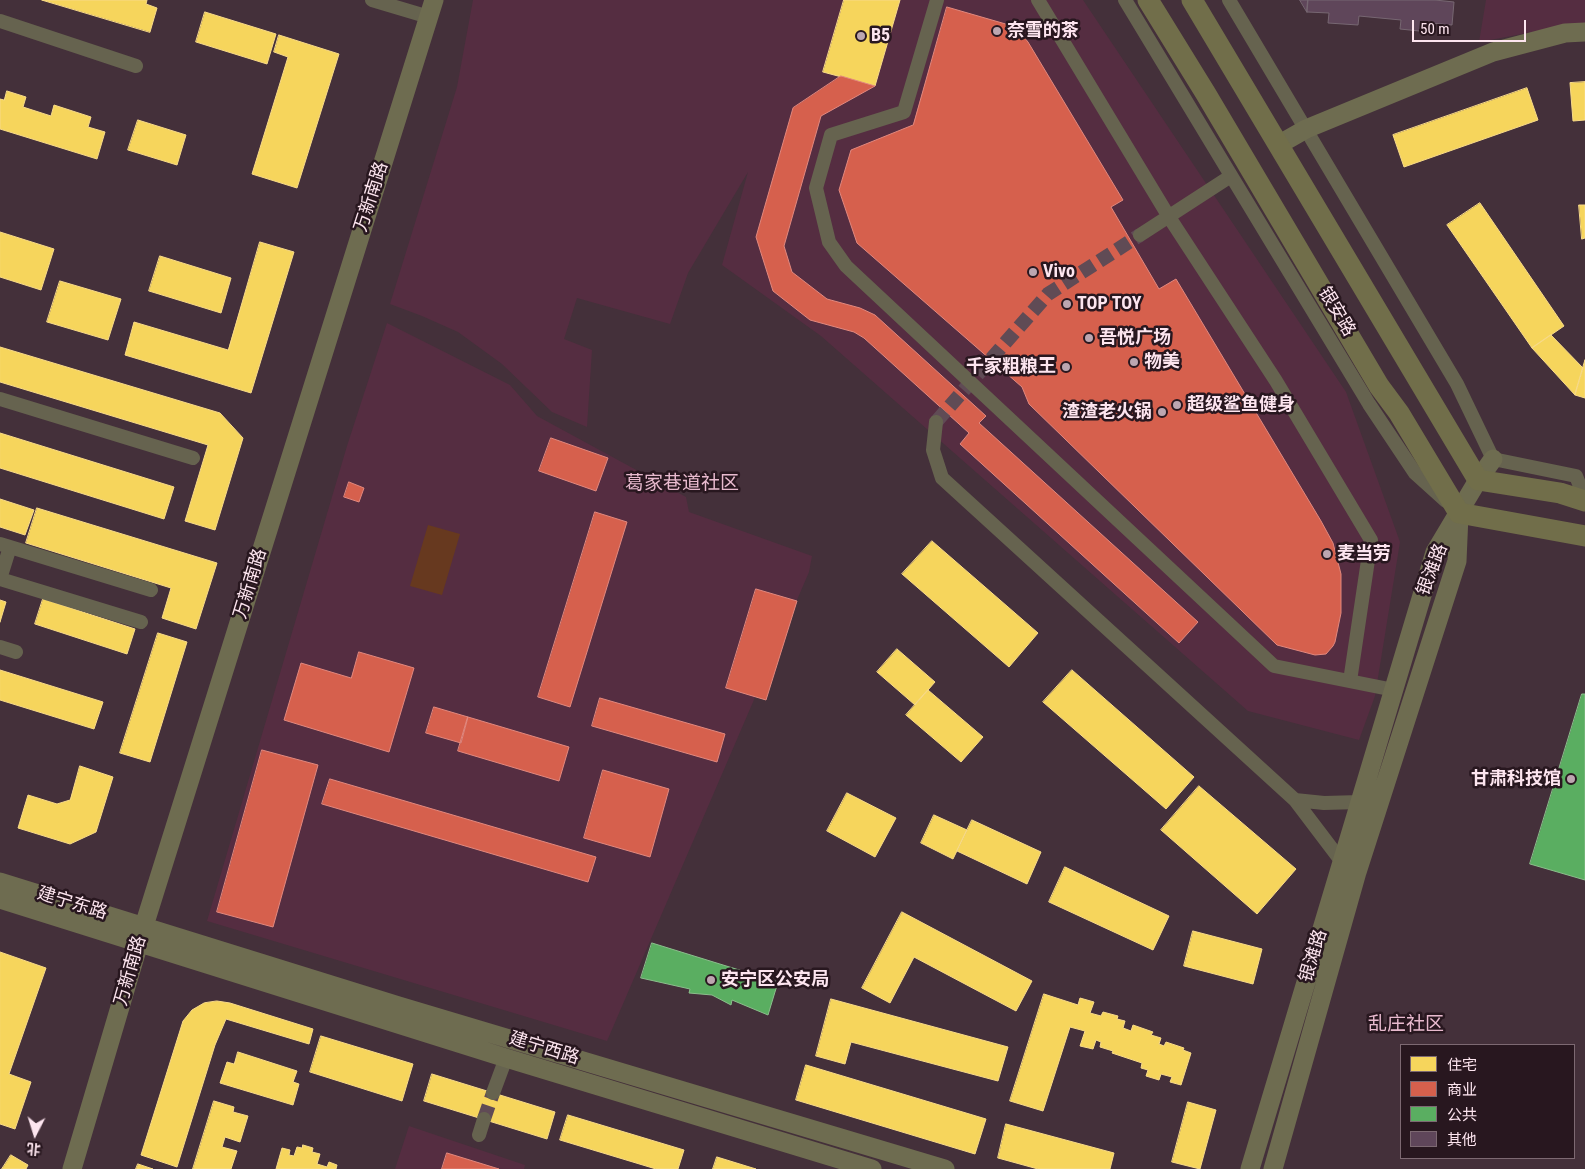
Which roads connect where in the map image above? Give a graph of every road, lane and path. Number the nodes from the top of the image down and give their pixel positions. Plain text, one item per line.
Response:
1 (372, 0) edge
2 (937, 0) edge
3 (1038, 0) edge
4 (1125, 0) edge
5 (1148, 0) edge
6 (1192, 0) edge
7 (1228, 0) edge
8 (431, 8) edge
9 (0, 21) edge
10 (1585, 32) edge
11 (136, 66) dead end
12 (1306, 129) junction
13 (1278, 145) junction
14 (1232, 176) junction
15 (1168, 217) junction
16 (1140, 235) tunnel mouth
17 (0, 399) edge
18 (936, 422) tunnel mouth
19 (193, 458) dead end
20 (1493, 459) junction
21 (1478, 480) junction
22 (1585, 500) edge
23 (1459, 513) junction
24 (1585, 536) edge
25 (5, 546) edge
26 (151, 590) dead end
27 (141, 622) dead end
28 (0, 647) edge
29 (16, 652) dead end
30 (1350, 681) junction
31 (1394, 690) junction
32 (1296, 800) junction
33 (1360, 802) junction
34 (1342, 862) junction
35 (0, 882) edge
36 (0, 900) edge
37 (142, 934) junction
38 (506, 1058) junction
39 (493, 1092) tunnel mouth
40 (484, 1119) tunnel mouth
41 (479, 1135) dead end
42 (72, 1169) edge
43 (872, 1169) edge
44 (945, 1169) edge
45 (1250, 1169) edge
46 (1273, 1169) edge

1 - 8 street
2 - 30 street
3 - 15 street
4 - 14 street
5 - 23 main road, 银安路
6 - 13 main road, 银安路
7 - 12 street
8 - 37 main road, 万新南路
9 - 11 street
10 - 12 main road
12 - 13 main road
12 - 20 street
13 - 21 main road, 银安路
14 - 15 street
14 - 23 street
15 - 16 street
15 - 30 street
17 - 19 street
18 - 32 street
20 - 21 main road
20 - 22 street
21 - 22 main road
21 - 23 main road
23 - 24 main road
23 - 31 main road, 银滩路
23 - 46 main road, 银滩路
25 - 26 street
25 - 27 street
28 - 29 street
30 - 31 street
31 - 33 main road, 银滩路
32 - 33 street
32 - 34 street
33 - 34 main road, 银滩路
34 - 45 main road, 银滩路
35 - 37 main road, 建宁东路
36 - 37 main road, 建宁东路
37 - 38 main road, 建宁西路
37 - 42 main road, 万新南路
37 - 44 main road, 建宁西路
38 - 39 street
38 - 43 main road, 建宁西路
40 - 41 street

